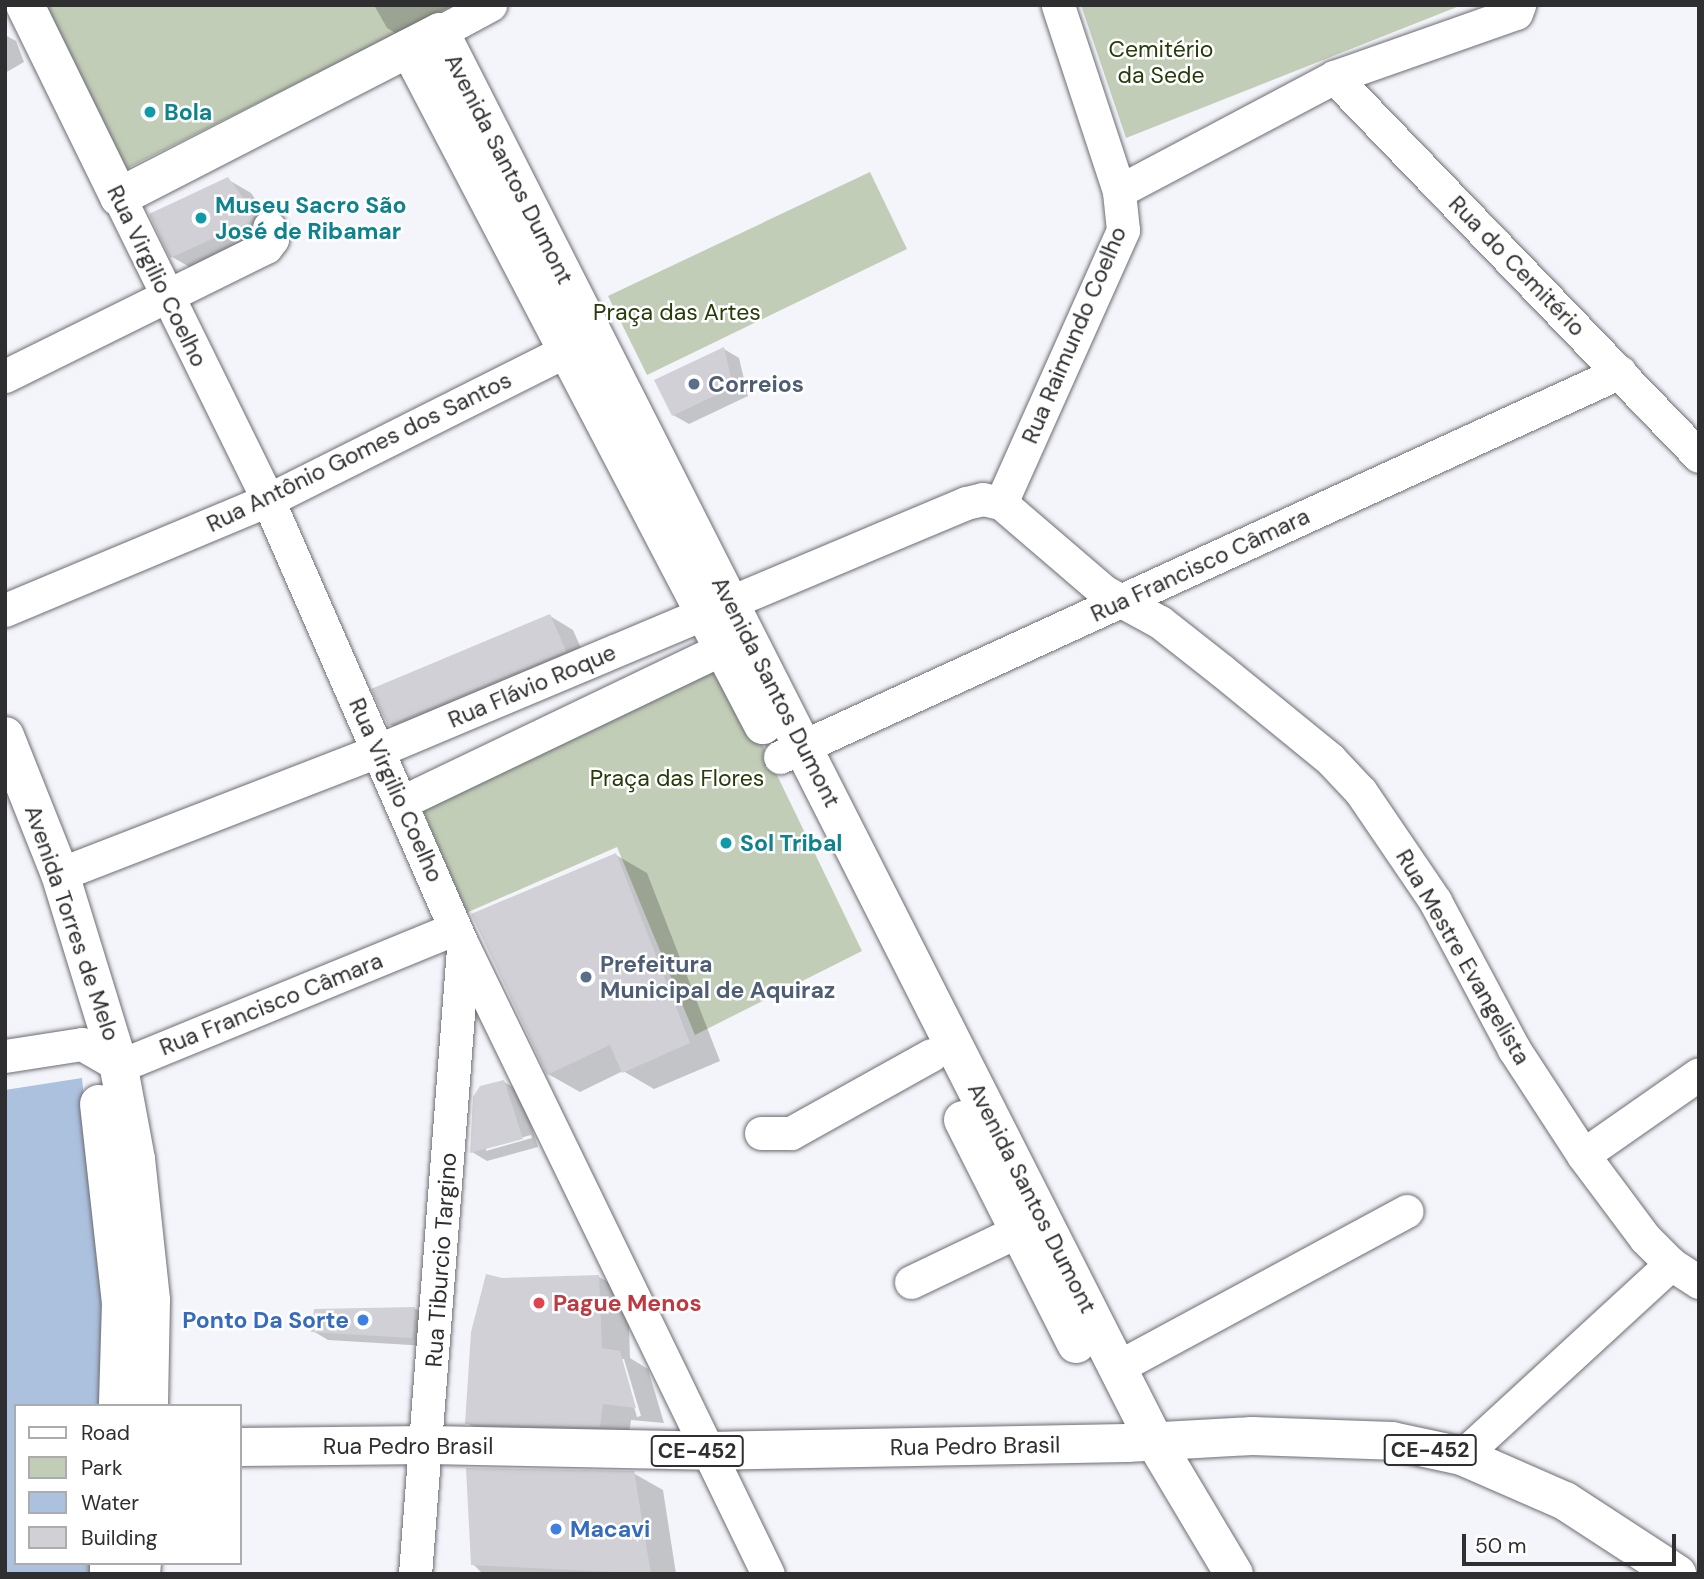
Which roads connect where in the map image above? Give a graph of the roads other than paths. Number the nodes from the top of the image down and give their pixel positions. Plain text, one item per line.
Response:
1 (24, 5) edge
2 (490, 5) edge
3 (1058, 5) edge
4 (1519, 5) edge
5 (424, 40) junction
6 (1334, 77) junction
7 (1119, 191) junction
8 (119, 197) junction
9 (269, 227) dead end
10 (166, 298) junction
11 (580, 344) junction
12 (1620, 372) junction
13 (5, 376) edge
14 (1699, 456) edge
15 (268, 500) junction
16 (1001, 503) junction
17 (1122, 602) junction
18 (5, 610) edge
19 (727, 625) junction
20 (5, 736) edge
21 (379, 750) junction
22 (792, 751) junction
23 (402, 802) junction
24 (5, 806) edge
25 (60, 874) junction
26 (459, 937) junction
27 (103, 1054) junction
28 (931, 1055) junction
29 (5, 1056) edge
30 (1699, 1074) edge
31 (761, 1133) dead end
32 (1583, 1155) junction
33 (1407, 1212) dead end
34 (1018, 1231) junction
35 (1671, 1264) junction
36 (911, 1282) dead end
37 (1699, 1282) edge
38 (1118, 1367) junction
39 (118, 1404) edge
40 (149, 1404) edge
41 (1140, 1442) junction
42 (429, 1445) junction
43 (242, 1447) edge
44 (709, 1451) junction
45 (1462, 1456) junction
46 (415, 1574) edge
47 (768, 1574) edge
48 (1205, 1574) edge
49 (1234, 1574) edge
50 (1677, 1574) edge

1 - 8 street, Rua Virgilio Coelho
2 - 5 street
3 - 7 street, Rua Raimundo Coelho
4 - 6 street
5 - 8 street
5 - 11 street, Avenida Santos Dumont
6 - 7 street
6 - 12 street, Rua do Cemitério
7 - 16 street, Rua Raimundo Coelho
8 - 10 street, Rua Virgilio Coelho
9 - 10 street
10 - 13 street
10 - 15 street, Rua Virgilio Coelho
11 - 15 street, Rua Antônio Gomes dos Santos
11 - 19 street, Avenida Santos Dumont
12 - 14 street, Rua do Cemitério
12 - 17 street, Rua Francisco Câmara
15 - 18 street, Rua Antônio Gomes dos Santos
15 - 21 street, Rua Virgilio Coelho
16 - 17 street, Rua Mestre Evangelista
16 - 19 street, Rua Flávio Roque
17 - 22 street, Rua Francisco Câmara
17 - 32 street, Rua Mestre Evangelista
19 - 21 street, Rua Flávio Roque
19 - 22 street, Avenida Santos Dumont
19 - 23 street, Rua Flávio Roque
20 - 25 street, Avenida Torres de Melo
21 - 23 street, Rua Virgilio Coelho
21 - 25 street, Rua Flávio Roque
22 - 28 street, Avenida Santos Dumont
22 - 38 street, Avenida Santos Dumont
23 - 26 street, Rua Virgilio Coelho
24 - 27 street, Avenida Torres de Melo
25 - 27 street, Avenida Torres de Melo
26 - 27 street, Rua Francisco Câmara
26 - 42 street, Rua Tiburcio Targino
26 - 44 street, Rua Virgilio Coelho
27 - 29 street, Rua Francisco Câmara
27 - 39 street, Avenida Torres de Melo
27 - 40 street, Avenida Torres de Melo
28 - 31 street
28 - 34 street, Avenida Santos Dumont
30 - 32 street
32 - 35 street, Rua Mestre Evangelista
33 - 38 street
34 - 36 street
34 - 41 street, Avenida Santos Dumont
35 - 37 street, Rua Mestre Evangelista
35 - 45 street
38 - 41 street, Avenida Santos Dumont
41 - 44 street, Rua Pedro Brasil / CE-452
41 - 45 street, Rua Pedro Brasil / CE-452
41 - 48 street, Avenida Santos Dumont
41 - 49 street, Avenida Santos Dumont
42 - 43 street, Rua Pedro Brasil / CE-452
42 - 44 street, Rua Pedro Brasil / CE-452
42 - 46 street, Rua Tiburcio Targino
44 - 47 street, Rua Virgilio Coelho
45 - 50 street, Rua Pedro Brasil / CE-452

